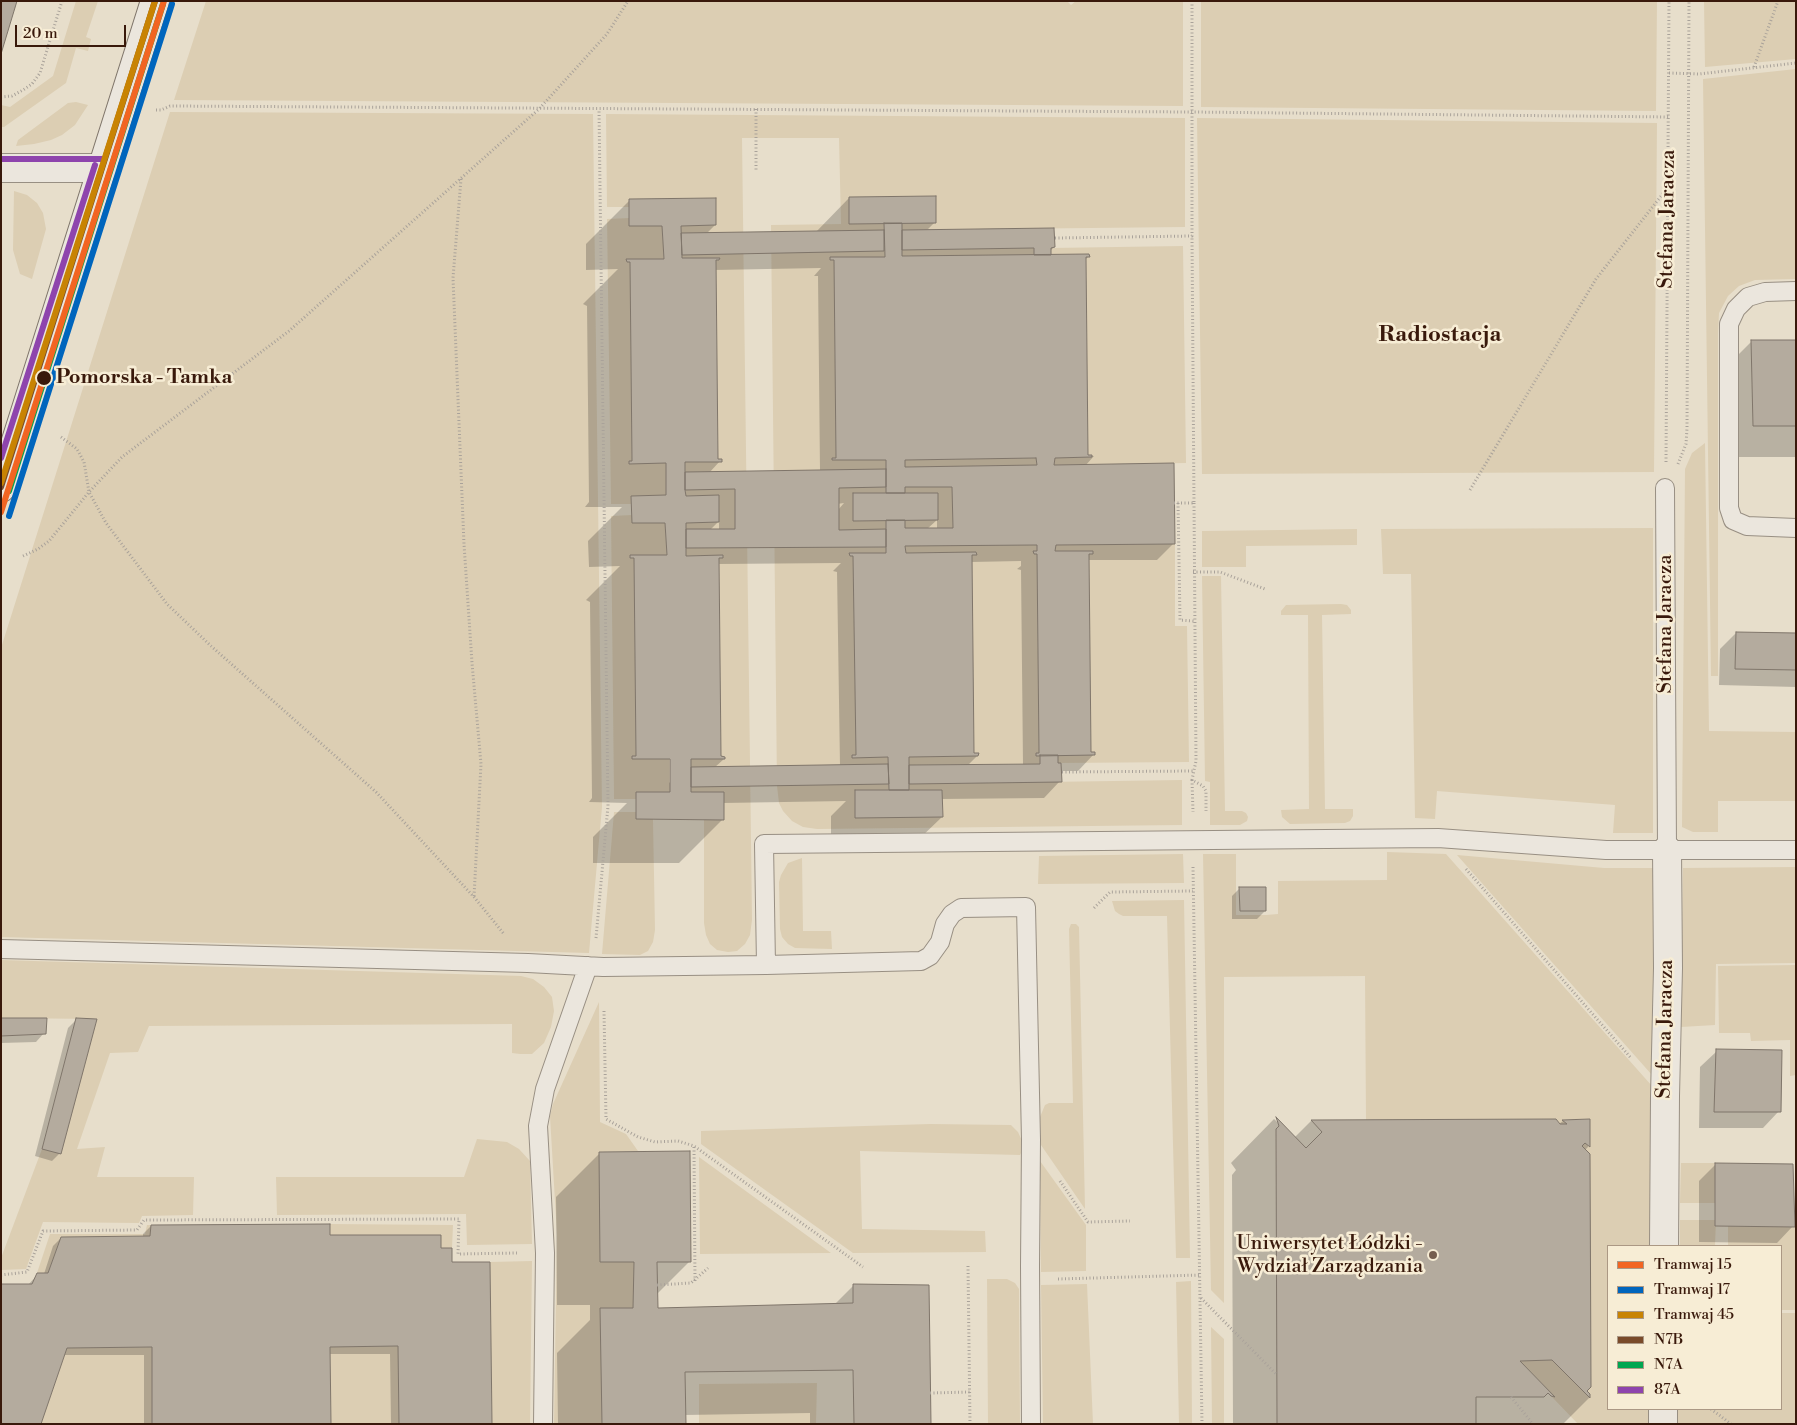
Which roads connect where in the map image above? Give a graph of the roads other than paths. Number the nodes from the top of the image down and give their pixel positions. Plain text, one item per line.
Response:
1 (155, 1) edge
2 (1, 168) edge
3 (103, 168) junction
4 (1796, 291) edge
5 (1, 488) edge
6 (1665, 488) road end
7 (1796, 528) edge
8 (1668, 850) junction
9 (1796, 850) edge
10 (1, 949) edge
11 (766, 965) junction
12 (595, 967) junction
13 (1664, 1245) edge
14 (1663, 1410) edge
15 (543, 1424) edge
16 (1031, 1424) edge
17 (1663, 1424) edge

1 - 3 street
2 - 3 street
3 - 5 street
4 - 7 lane
6 - 8 lane, Stefana Jaracza
8 - 9 lane
8 - 11 lane
8 - 13 street, Stefana Jaracza
10 - 12 lane
11 - 12 lane
11 - 16 lane
12 - 15 lane
14 - 17 street

